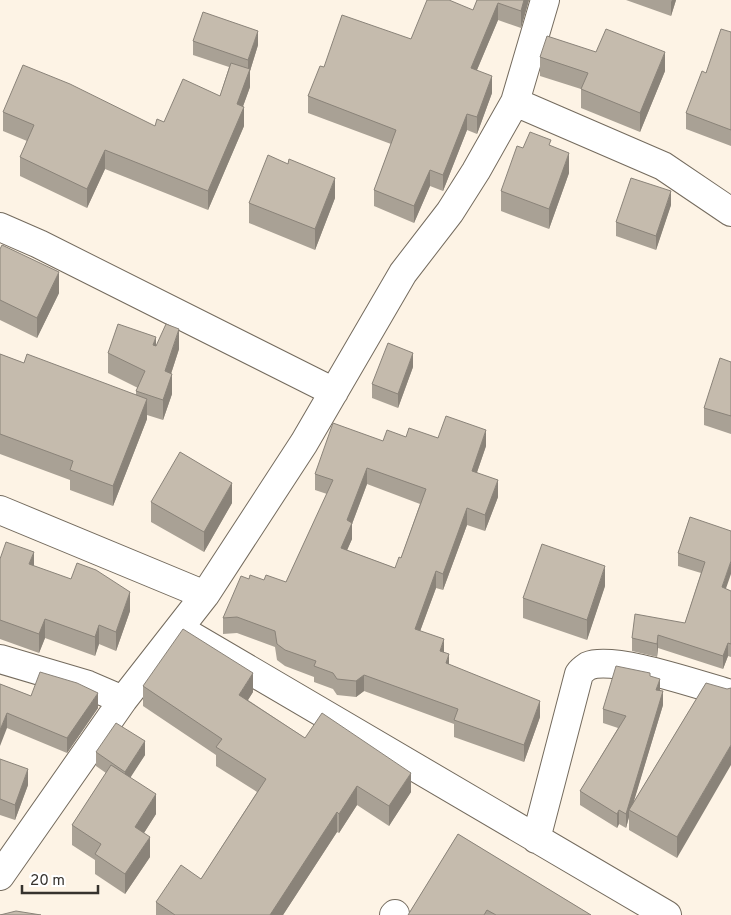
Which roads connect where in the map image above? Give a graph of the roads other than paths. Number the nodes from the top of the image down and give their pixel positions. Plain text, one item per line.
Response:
1 (545, 0) edge
2 (515, 102) junction
3 (731, 212) edge
4 (0, 227) edge
5 (334, 392) junction
6 (0, 510) edge
7 (205, 596) junction
8 (178, 628) junction
9 (0, 659) edge
10 (731, 694) edge
11 (123, 700) junction
12 (536, 839) junction
13 (0, 876) edge
14 (667, 915) edge

1 - 2 street
2 - 3 street
2 - 5 street
4 - 5 street
5 - 7 street
6 - 7 street
7 - 8 street
8 - 11 street
8 - 12 street
9 - 11 street
10 - 12 street
11 - 13 street
12 - 14 street

